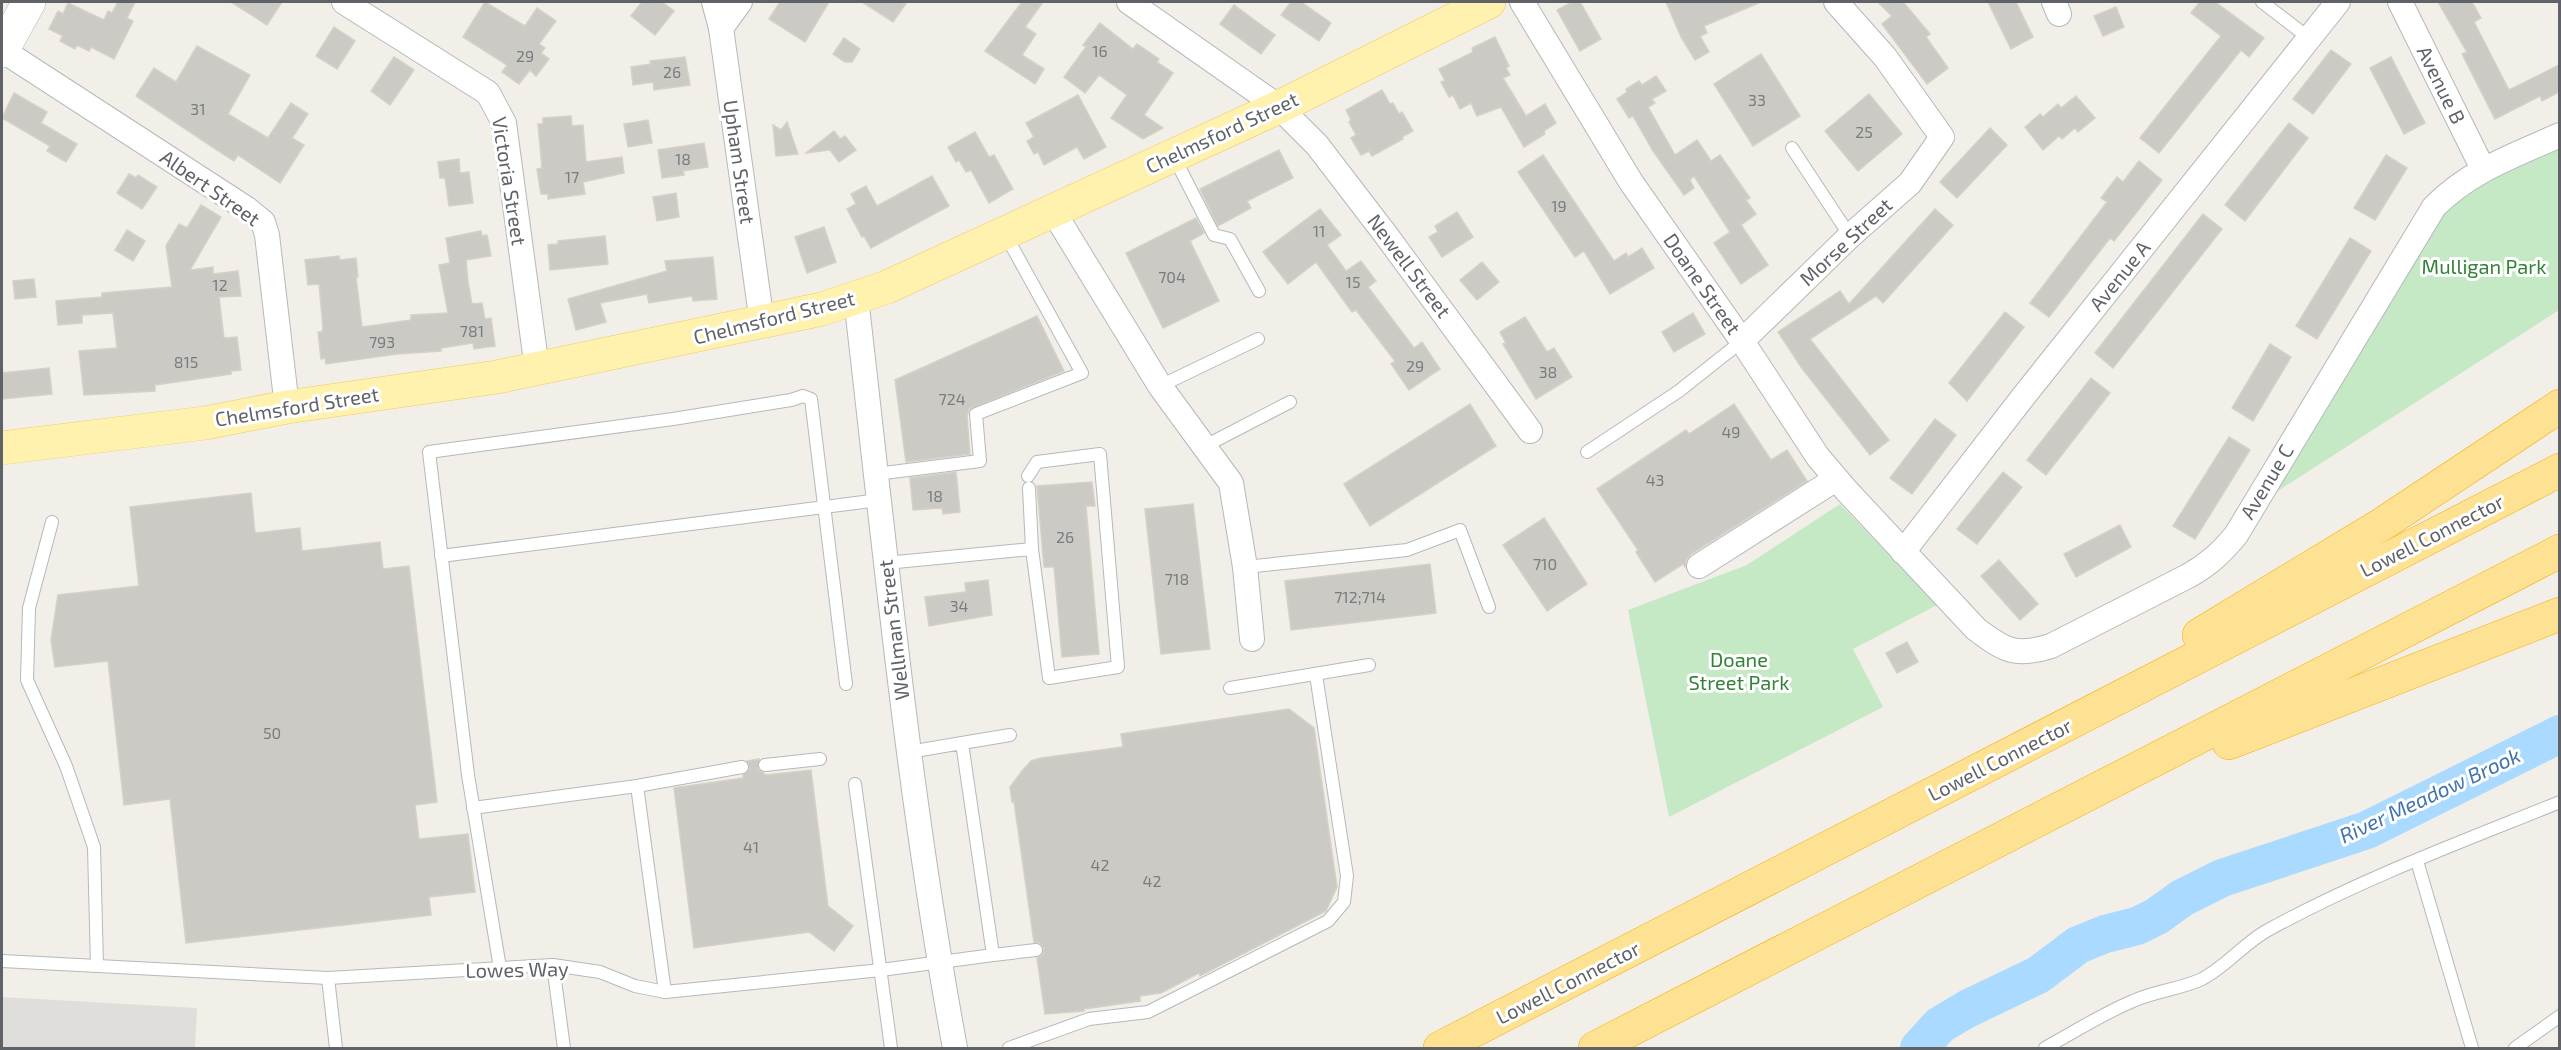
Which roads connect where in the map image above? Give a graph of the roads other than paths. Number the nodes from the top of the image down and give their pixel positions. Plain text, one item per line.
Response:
1 (344, 2) edge
2 (714, 2) edge
3 (740, 2) edge
4 (1129, 2) edge
5 (1522, 2) edge
6 (1836, 2) edge
7 (2262, 2) edge
8 (2338, 2) edge
9 (2400, 2) edge
10 (1474, 4) edge
11 (20, 5) edge
12 (721, 28) junction
13 (2309, 38) junction
14 (2, 50) edge
15 (1279, 107) junction
16 (2559, 135) edge
17 (1792, 148) dead end
18 (1173, 156) junction
19 (2483, 169) junction
20 (1053, 211) junction
21 (1004, 234) junction
22 (1850, 236) junction
23 (1259, 291) dead end
24 (856, 298) junction
25 (762, 323) junction
26 (1258, 339) dead end
27 (1742, 341) junction
28 (537, 369) junction
29 (1160, 386) junction
30 (1290, 402) dead end
31 (2559, 406) edge
32 (287, 407) junction
33 (1530, 431) dead end
34 (1205, 446) junction
35 (2, 447) edge
36 (1587, 452) dead end
37 (2559, 470) edge
38 (876, 474) junction
39 (1836, 479) junction
40 (879, 500) junction
41 (825, 507) junction
42 (52, 522) dead end
43 (1032, 549) junction
44 (2559, 551) edge
45 (1903, 552) junction
46 (441, 556) junction
47 (886, 563) junction
48 (1698, 566) dead end
49 (1245, 567) junction
50 (1489, 607) dead end
51 (2559, 614) edge
52 (1252, 639) dead end
53 (1369, 665) dead end
54 (1317, 675) junction
55 (846, 684) dead end
56 (1230, 688) dead end
57 (1010, 735) dead end
58 (2040, 740) junction
59 (962, 743) junction
60 (909, 752) junction
61 (820, 759) dead end
62 (765, 765) dead end
63 (742, 767) dead end
64 (855, 784) dead end
65 (637, 786) junction
66 (2559, 802) edge
67 (2073, 803) junction
68 (473, 808) junction
69 (2417, 861) junction
70 (1036, 950) dead end
71 (993, 955) junction
72 (2, 961) edge
73 (939, 961) junction
74 (553, 965) junction
75 (97, 966) junction
76 (500, 968) junction
77 (881, 970) junction
78 (328, 978) junction
79 (665, 992) junction
80 (2559, 1016) edge
81 (336, 1048) edge
82 (564, 1048) edge
83 (891, 1048) edge
84 (955, 1048) edge
85 (1009, 1048) edge
86 (1440, 1048) edge
87 (1595, 1048) edge
88 (2045, 1048) edge
89 (2472, 1048) edge
90 (2515, 1048) edge

1 - 28 street, Victoria Street
2 - 12 street, Upham Street
3 - 12 street
4 - 15 street, Newell Street
5 - 27 street, Doane Street
6 - 22 street, Morse Street
7 - 13 lane
8 - 13 street, Avenue A
9 - 19 street, Avenue B
10 - 15 main road, Chelmsford Street
11 - 14 main road
12 - 25 street, Upham Street
13 - 45 street, Avenue A
14 - 32 street, Albert Street
15 - 18 main road, Chelmsford Street
15 - 33 street, Newell Street
16 - 19 street, Avenue C
17 - 22 lane
18 - 20 main road, Chelmsford Street
18 - 23 lane
19 - 45 street, Avenue C
20 - 21 main road, Chelmsford Street
20 - 29 street
21 - 24 main road, Chelmsford Street
21 - 38 lane
22 - 27 street, Morse Street
24 - 25 main road, Chelmsford Street
24 - 38 street, Wellman Street
25 - 28 main road, Chelmsford Street
26 - 29 lane
27 - 36 lane
27 - 39 street, Doane Street
28 - 32 main road, Chelmsford Street
29 - 34 street
30 - 34 lane
31 - 58 highway
32 - 35 main road, Chelmsford Street
34 - 49 street
37 - 58 highway, Lowell Connector
38 - 40 street, Wellman Street
39 - 45 street, Doane Street
39 - 48 street
40 - 41 lane
40 - 47 street, Wellman Street
41 - 46 lane
41 - 46 lane
41 - 55 lane
42 - 75 lane
43 - 43 lane
43 - 47 lane
44 - 67 highway
46 - 68 lane
47 - 60 street, Wellman Street
49 - 50 lane
49 - 52 street
51 - 67 highway
53 - 54 lane
54 - 56 lane
54 - 85 lane
57 - 59 lane
58 - 86 highway, Lowell Connector
59 - 60 lane
59 - 71 lane
60 - 73 street, Wellman Street
61 - 62 lane
63 - 65 lane
64 - 77 lane
65 - 68 lane
65 - 79 lane
66 - 69 lane
67 - 87 highway
68 - 76 lane
69 - 88 lane
69 - 89 lane
70 - 71 lane, Lowes Way
71 - 73 lane, Lowes Way
72 - 75 lane, Lowes Way
73 - 77 lane, Lowes Way
73 - 84 street
74 - 76 lane, Lowes Way
74 - 79 lane, Lowes Way
74 - 82 lane
75 - 78 lane, Lowes Way
76 - 78 lane, Lowes Way
77 - 79 lane, Lowes Way
77 - 83 lane
78 - 81 lane
80 - 90 lane

